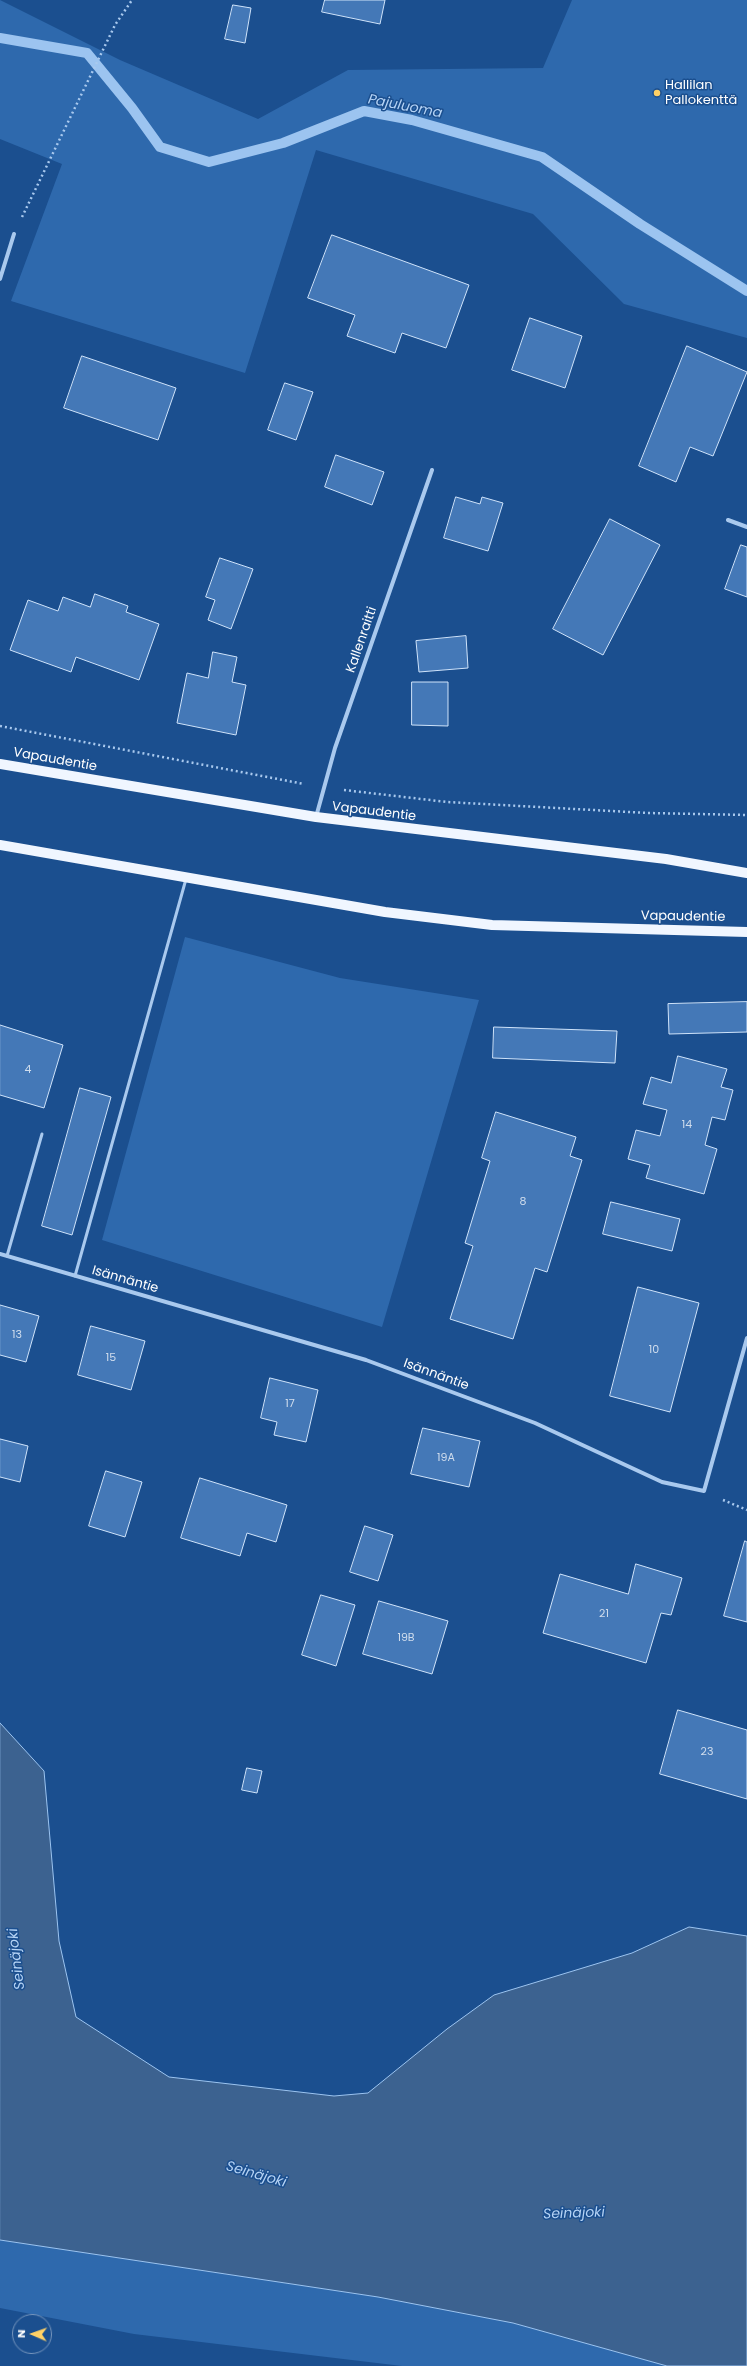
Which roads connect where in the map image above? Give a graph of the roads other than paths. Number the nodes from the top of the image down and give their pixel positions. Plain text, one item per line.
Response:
1 (14, 234) road end
2 (0, 279) edge
3 (432, 470) dead end
4 (728, 520) dead end
5 (747, 527) edge
6 (0, 764) edge
7 (316, 817) junction
8 (0, 845) edge
9 (747, 872) edge
10 (186, 877) junction
11 (747, 932) edge
12 (42, 1134) dead end
13 (0, 1254) edge
14 (7, 1256) junction
15 (75, 1276) junction
16 (747, 1338) edge

1 - 2 street
3 - 7 street, Kallenraitti
4 - 5 street
6 - 7 main road, Vapaudentie
7 - 9 main road, Vapaudentie
8 - 10 main road, Vapaudentie
10 - 11 main road, Vapaudentie
10 - 15 lane
12 - 14 lane
13 - 14 street, Isännäntie
14 - 15 street, Isännäntie
15 - 16 street, Isännäntie

